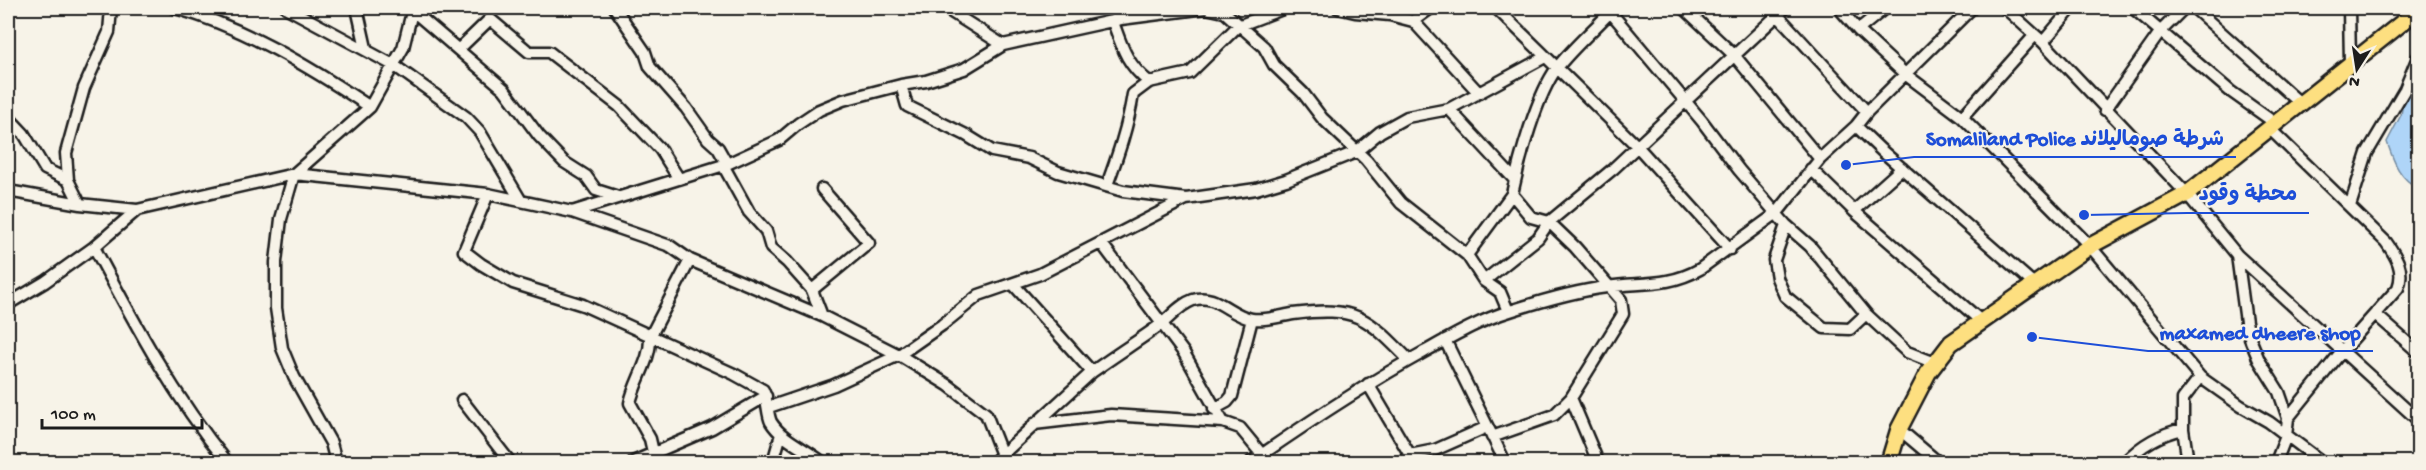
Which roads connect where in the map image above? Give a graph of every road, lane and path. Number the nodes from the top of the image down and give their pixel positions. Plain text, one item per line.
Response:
1 (111, 8) edge
2 (174, 8) edge
3 (287, 8) edge
4 (357, 8) edge
5 (615, 8) edge
6 (945, 8) edge
7 (1111, 8) edge
8 (1285, 8) edge
9 (1338, 8) edge
10 (1431, 8) edge
11 (1496, 8) edge
12 (1684, 8) edge
13 (1839, 8) edge
14 (1885, 8) edge
15 (1972, 8) edge
16 (2005, 8) edge
17 (2072, 8) edge
18 (2133, 8) edge
19 (2184, 8) edge
20 (2194, 8) edge
21 (2349, 8) edge
22 (413, 9) edge
23 (1611, 9) edge
24 (1222, 10) edge
25 (1777, 10) edge
26 (2418, 10) edge
27 (1117, 21) junction
28 (1413, 21) junction
29 (1238, 26) junction
30 (1858, 30) junction
31 (2161, 31) junction
32 (2039, 39) junction
33 (1003, 45) junction
34 (366, 48) junction
35 (459, 49) junction
36 (1734, 55) junction
37 (1545, 57) junction
38 (2418, 57) edge
39 (2350, 63) junction
40 (395, 66) junction
41 (1556, 69) junction
42 (1905, 74) junction
43 (1149, 82) junction
44 (901, 85) junction
45 (1479, 93) junction
46 (1686, 102) junction
47 (2300, 103) junction
48 (370, 107) junction
49 (1449, 109) junction
50 (2105, 110) junction
51 (1867, 112) junction
52 (8, 117) edge
53 (1962, 117) junction
54 (2272, 125) junction
55 (1856, 126) junction
56 (1637, 146) junction
57 (1356, 152) junction
58 (1820, 159) junction
59 (725, 164) junction
60 (1902, 168) junction
61 (1811, 169) junction
62 (294, 174) junction
63 (680, 179) junction
64 (68, 180) junction
65 (1515, 180) junction
66 (1107, 185) junction
67 (822, 189) dead end
68 (8, 191) edge
69 (488, 194) junction
70 (1512, 194) junction
71 (2187, 194) junction
72 (618, 197) junction
73 (1186, 199) junction
74 (521, 201) junction
75 (80, 204) junction
76 (2350, 206) junction
77 (137, 210) junction
78 (1854, 211) junction
79 (572, 212) junction
80 (1777, 213) junction
81 (1549, 222) junction
82 (1786, 225) junction
83 (1102, 244) junction
84 (2090, 246) junction
85 (94, 247) junction
86 (1730, 249) junction
87 (1467, 255) junction
88 (2237, 255) junction
89 (690, 260) junction
90 (1484, 281) junction
91 (1013, 284) junction
92 (2035, 285) junction
93 (1608, 287) junction
94 (812, 290) junction
95 (8, 304) edge
96 (1508, 311) junction
97 (1866, 314) junction
98 (2375, 314) junction
99 (822, 316) junction
100 (1252, 319) junction
101 (1981, 321) junction
102 (1162, 324) junction
103 (650, 337) junction
104 (1445, 340) junction
105 (2342, 351) junction
106 (2418, 352) edge
107 (899, 355) junction
108 (1409, 360) junction
109 (1935, 363) junction
110 (1092, 372) junction
111 (2200, 378) junction
112 (1368, 384) junction
113 (1571, 398) junction
114 (462, 400) dead end
115 (768, 402) junction
116 (1214, 409) junction
117 (2288, 418) junction
118 (2418, 420) edge
119 (1223, 422) junction
120 (1034, 424) junction
121 (1487, 427) junction
122 (1899, 429) junction
123 (2182, 429) junction
124 (781, 434) junction
125 (2286, 436) junction
126 (1492, 437) junction
127 (653, 452) junction
128 (1265, 459) edge
129 (1406, 459) edge
130 (1001, 460) edge
131 (227, 462) edge
132 (336, 462) edge
133 (510, 462) edge
134 (633, 462) edge
135 (773, 462) edge
136 (822, 462) edge
137 (1251, 462) edge
138 (1504, 462) edge
139 (1598, 462) edge
140 (1889, 462) edge
141 (1938, 462) edge
142 (2125, 462) edge
143 (2188, 462) edge
144 (2276, 462) edge
145 (2322, 462) edge

1 - 64 street
2 - 48 street
3 - 34 street
4 - 34 street
5 - 59 street
6 - 33 street
7 - 27 street
8 - 29 street
9 - 28 street
10 - 28 street
11 - 37 street
12 - 36 street
13 - 30 street
14 - 30 street
15 - 42 street
16 - 32 street
17 - 32 street
18 - 31 street
19 - 31 street
20 - 47 street
21 - 39 street
22 - 35 street
22 - 40 street
23 - 41 street
23 - 46 street
24 - 27 street
24 - 29 street
25 - 36 street
25 - 51 street
26 - 39 highway
27 - 33 street
27 - 43 street
28 - 45 street
29 - 43 street
29 - 57 street
30 - 42 street
31 - 50 street
31 - 54 street
32 - 50 street
32 - 53 street
33 - 44 street
34 - 40 street
35 - 63 street
35 - 72 street
36 - 46 street
36 - 58 street
37 - 41 street
37 - 45 street
38 - 76 street
39 - 47 highway
40 - 48 street
40 - 74 street
41 - 56 street
41 - 65 street
42 - 51 street
42 - 53 street
43 - 66 street
44 - 59 street
44 - 66 street
45 - 49 street
46 - 56 street
46 - 80 street
47 - 54 highway
48 - 62 street
49 - 57 street
49 - 65 street
50 - 71 street
51 - 55 street
52 - 64 street
53 - 84 street
54 - 71 highway
54 - 76 street
55 - 58 street
55 - 60 street
56 - 81 street
56 - 86 street
57 - 73 street
57 - 87 street
58 - 61 street
59 - 63 street
59 - 94 street
60 - 78 street
60 - 92 street
61 - 78 street
61 - 80 street
62 - 69 street
62 - 77 street
62 - 132 street
63 - 72 street
64 - 75 street
65 - 70 street
66 - 73 street
67 - 94 street
68 - 75 street
69 - 74 street
69 - 103 street
70 - 81 street
70 - 87 street
71 - 84 highway
71 - 88 street
72 - 79 street
73 - 83 street
74 - 79 street
75 - 77 street
76 - 98 street
77 - 85 street
78 - 101 street
79 - 89 street
80 - 82 street
80 - 86 street
81 - 90 street
81 - 93 street
82 - 97 street
82 - 97 street
83 - 91 street
83 - 102 street
84 - 92 highway
84 - 111 street
85 - 95 street
85 - 131 street
86 - 93 street
87 - 90 street
88 - 105 street
88 - 117 street
89 - 99 street
89 - 103 street
90 - 96 street
91 - 107 street
91 - 110 street
92 - 101 highway
93 - 96 street
93 - 113 street
94 - 99 street
96 - 104 street
97 - 109 street
98 - 105 street
98 - 106 street
99 - 107 street
100 - 102 street
100 - 108 street
100 - 116 street
101 - 109 highway
102 - 110 street
102 - 116 street
103 - 115 street
103 - 127 street
104 - 108 street
104 - 121 street
105 - 117 street
105 - 118 street
107 - 115 street
107 - 130 street
108 - 112 street
109 - 122 highway
110 - 120 street
111 - 123 street
111 - 125 street
112 - 128 street
112 - 129 street
113 - 126 street
113 - 139 street
114 - 133 street
115 - 124 street
115 - 127 street
116 - 119 street
117 - 125 street
119 - 120 street
119 - 128 street
120 - 130 street
121 - 126 street
121 - 129 street
122 - 140 highway
122 - 141 street
123 - 142 street
123 - 143 street
124 - 135 street
124 - 136 street
125 - 144 street
125 - 145 street
126 - 138 street
127 - 134 street
128 - 137 street

